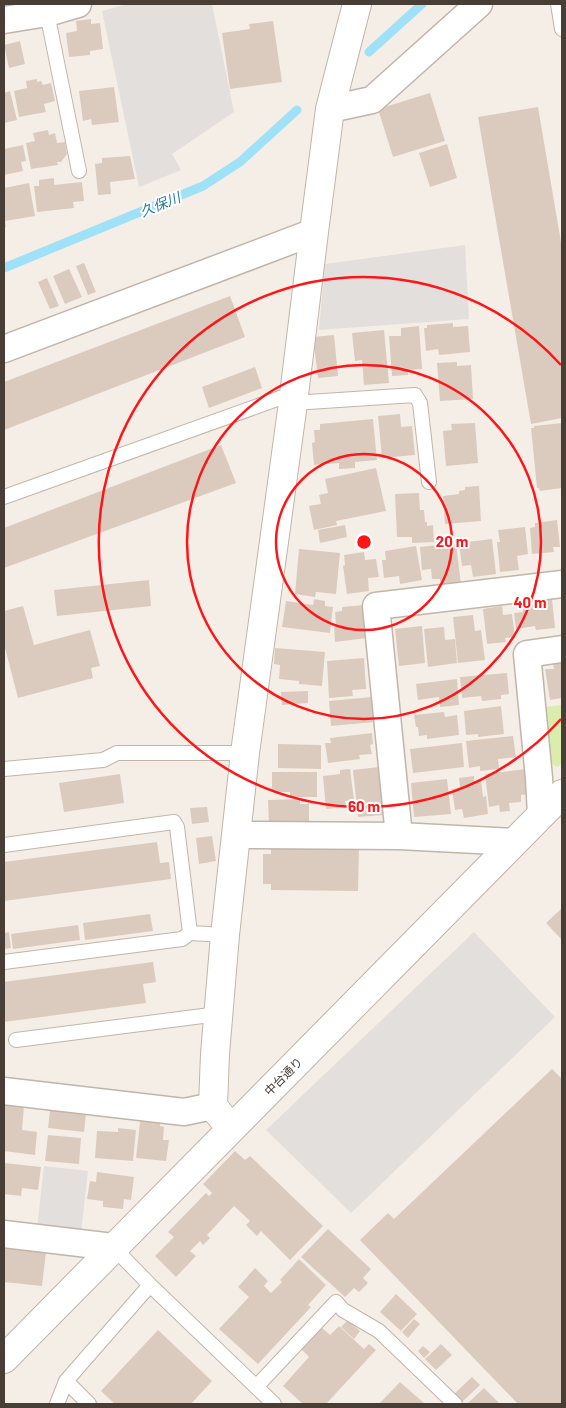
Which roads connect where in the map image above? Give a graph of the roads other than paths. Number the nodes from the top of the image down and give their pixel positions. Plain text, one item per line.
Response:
1 (357, 4) edge
2 (479, 4) edge
3 (558, 4) edge
4 (66, 7) edge
5 (4, 20) edge
6 (562, 29) edge
7 (330, 109) junction
8 (79, 171) dead end
9 (314, 232) junction
10 (4, 349) edge
11 (294, 398) junction
12 (429, 482) dead end
13 (4, 497) edge
14 (562, 584) edge
15 (562, 649) edge
16 (245, 753) junction
17 (4, 769) edge
18 (562, 794) edge
19 (540, 815) junction
20 (236, 835) junction
21 (400, 836) junction
22 (514, 842) junction
23 (4, 845) edge
24 (190, 933) junction
25 (225, 935) junction
26 (4, 962) edge
27 (218, 1014) junction
28 (16, 1040) dead end
29 (4, 1090) edge
30 (213, 1106) junction
31 (230, 1130) junction
32 (4, 1234) edge
33 (112, 1247) junction
34 (150, 1285) junction
35 (4, 1359) edge
36 (66, 1381) junction
37 (256, 1387) junction
38 (57, 1404) edge
39 (89, 1404) edge
40 (274, 1404) edge
41 (455, 1404) edge

1 - 7 street
2 - 7 street
3 - 6 lane
4 - 5 street
4 - 8 lane
7 - 9 street
9 - 10 street
9 - 11 street
11 - 12 lane
11 - 13 lane
11 - 16 street
14 - 21 street
15 - 19 street
16 - 17 lane
16 - 20 street
18 - 19 street, 中台通り
19 - 22 street, 中台通り
20 - 21 street
20 - 25 street
21 - 22 street
22 - 31 street, 中台通り
23 - 24 lane
24 - 25 lane
24 - 26 lane
25 - 27 street
27 - 28 lane
27 - 30 street
29 - 30 street
30 - 31 street
31 - 33 street, 中台通り
32 - 33 street
33 - 34 lane
33 - 35 street, 中台通り
34 - 36 lane
34 - 37 lane
36 - 38 lane
36 - 39 lane
37 - 40 lane
37 - 41 lane

